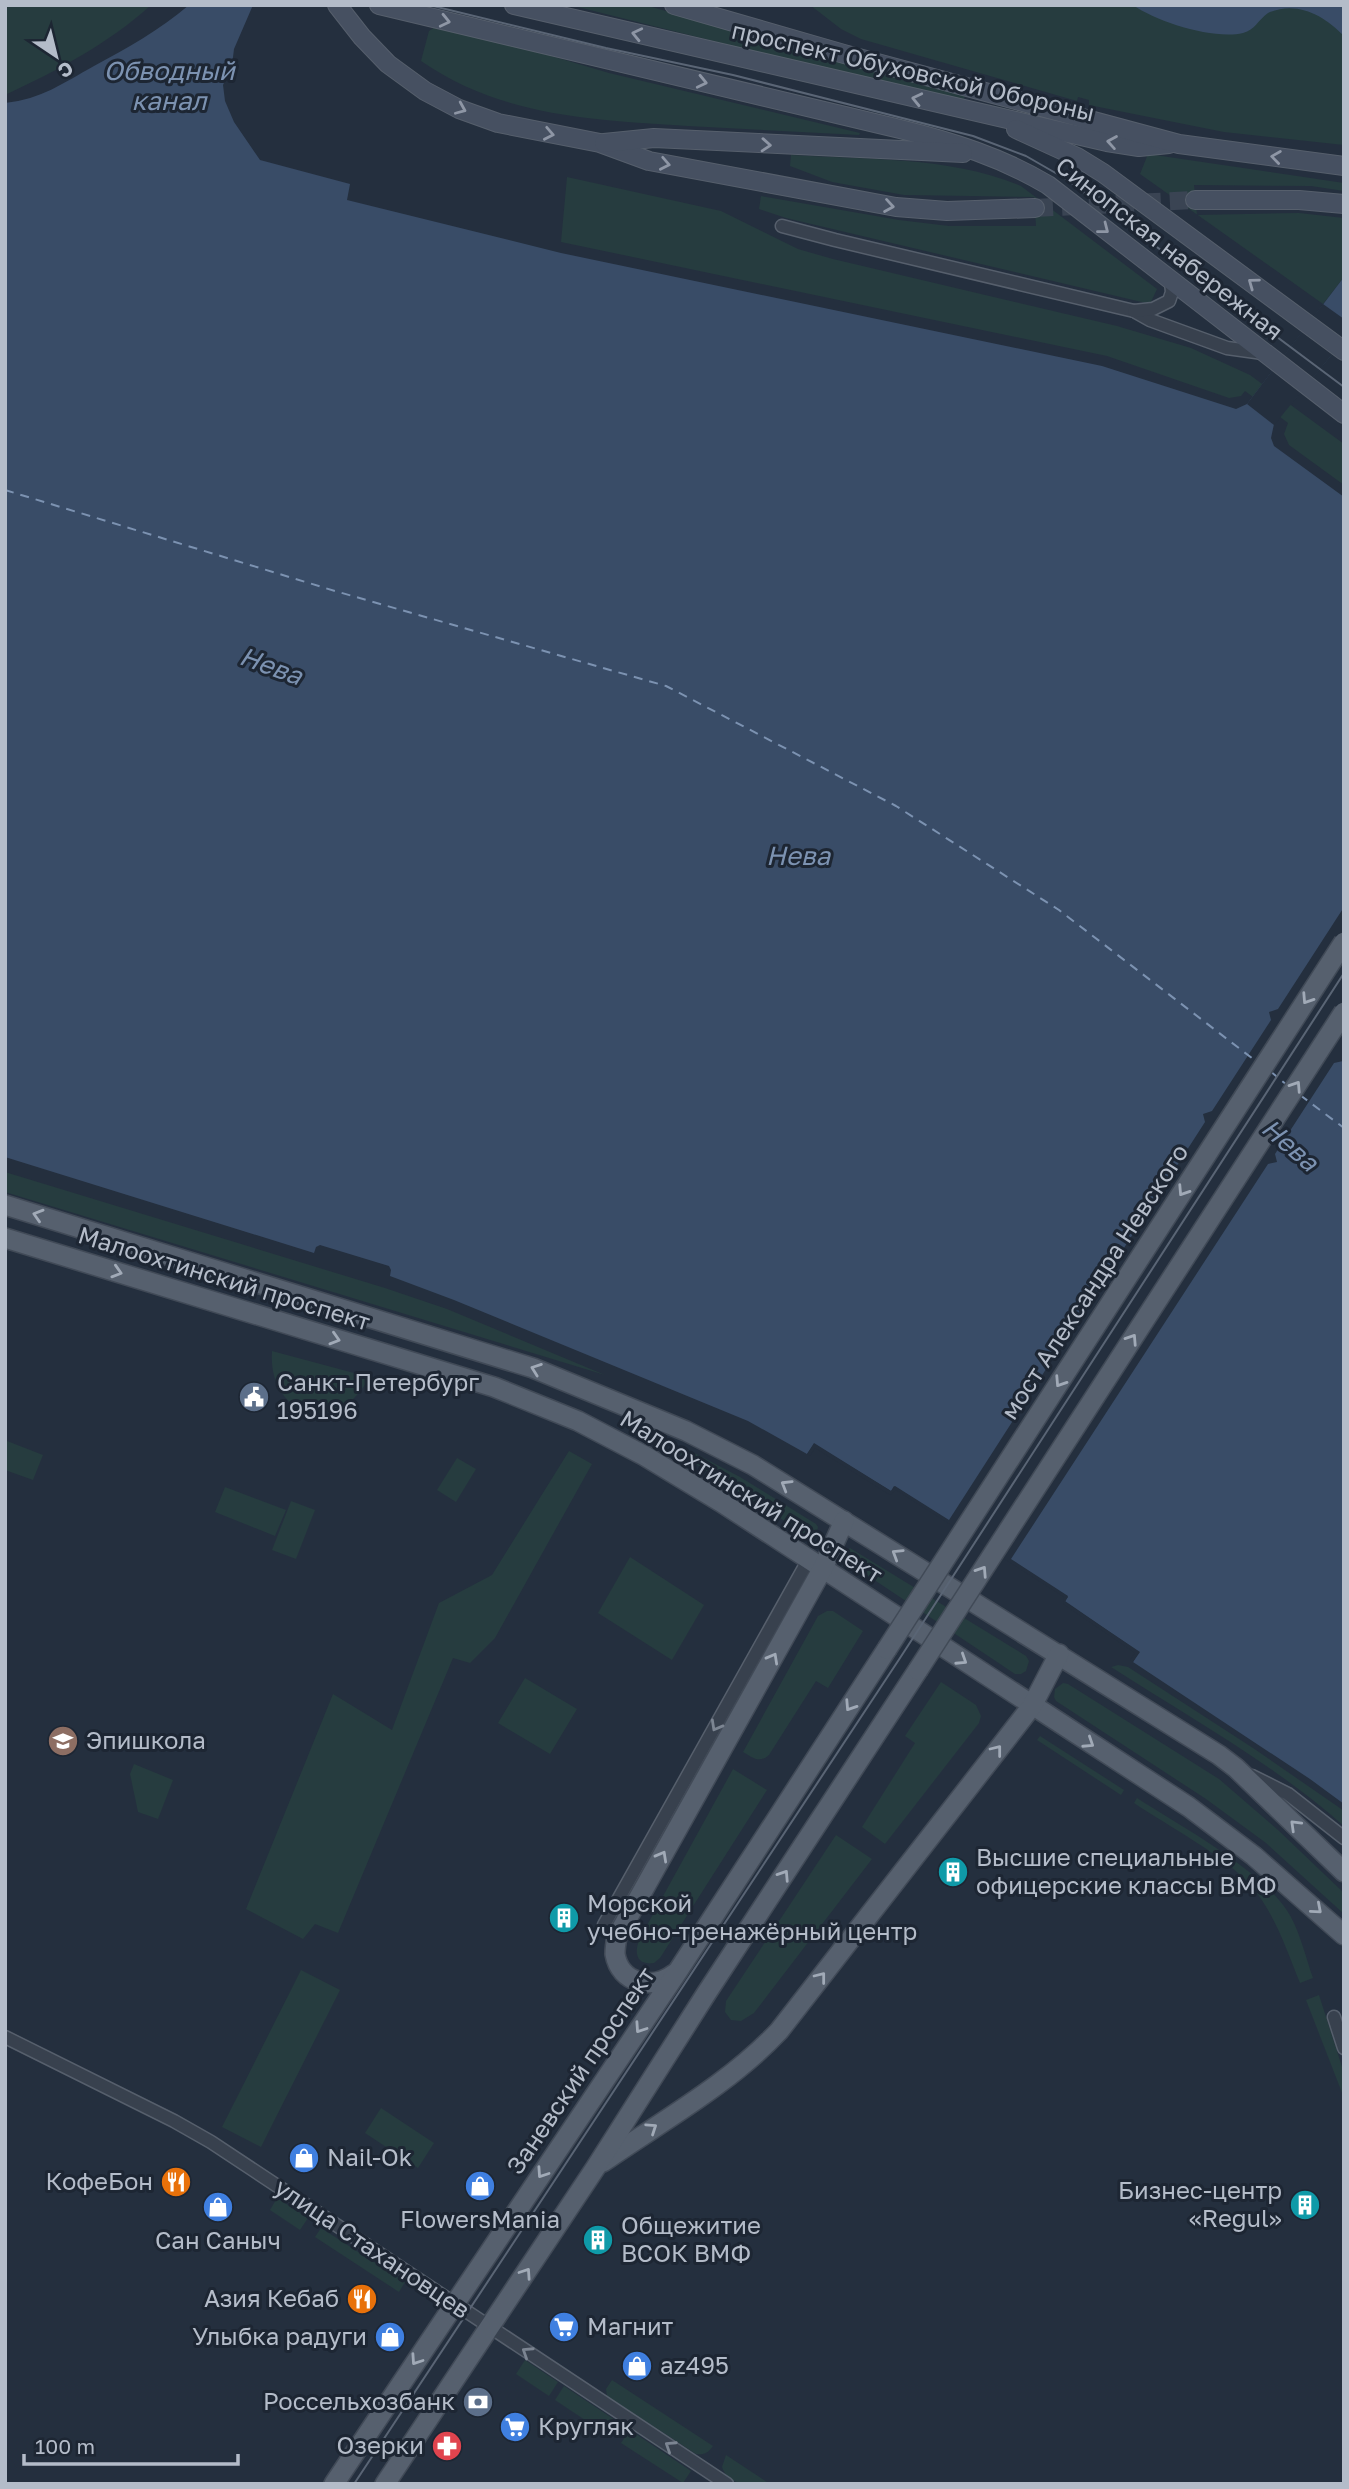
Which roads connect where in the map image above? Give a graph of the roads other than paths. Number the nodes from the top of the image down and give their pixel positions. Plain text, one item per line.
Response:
1 (337, 5) edge
2 (379, 5) edge
3 (513, 5) edge
4 (674, 5) edge
5 (533, 8) edge
6 (984, 115) junction
7 (600, 143) junction
8 (1180, 144) junction
9 (993, 156) junction
10 (1344, 166) edge
11 (1195, 200) tunnel mouth
12 (1344, 204) edge
13 (1035, 208) tunnel mouth
14 (782, 226) dead end
15 (1171, 282) junction
16 (1134, 311) junction
17 (1341, 349) edge
18 (1270, 358) junction
19 (1344, 414) edge
20 (1344, 942) edge
21 (1344, 1012) edge
22 (5, 1205) edge
23 (5, 1238) edge
24 (844, 1521) junction
25 (816, 1564) junction
26 (887, 1649) joint
27 (1059, 1654) junction
28 (1025, 1701) junction
29 (1236, 1768) junction
30 (1344, 1838) edge
31 (1344, 1872) edge
32 (604, 1926) dead end
33 (1344, 1935) edge
34 (678, 1971) junction
35 (1334, 2017) dead end
36 (5, 2036) edge
37 (1344, 2048) edge
38 (596, 2167) junction
39 (454, 2303) junction
40 (489, 2327) junction
41 (334, 2484) edge
42 (385, 2484) edge
43 (727, 2484) edge

1 -> 7 main road
2 -> 9 main road
3 - 5 main road, проспект Обуховской Обороны
4 - 8 main road, проспект Обуховской Обороны
6 -> 5 main road, проспект Обуховской Обороны
8 -> 6 main road, проспект Обуховской Обороны
17 -> 6 main road, Синопская набережная
7 -> 9 main road
7 -> 13 main road
10 -> 8 main road, проспект Обуховской Обороны
9 -> 15 main road, Синопская набережная
11 - 12 main road
14 - 16 street
15 - 16 street
15 - 18 main road, Синопская набережная
16 - 18 street
18 - 19 main road, Синопская набережная
20 -> 26 main road, мост Александра Невского, bridge
38 -> 21 main road, bridge
24 -> 22 main road, Малоохтинский проспект
23 -> 25 main road, Малоохтинский проспект
24 - 25 main road
27 -> 24 main road, Малоохтинский проспект
25 -> 28 main road, Малоохтинский проспект
25 -> 32 street
34 -> 25 main road
26 -> 34 main road, Заневский проспект
27 - 28 main road
27 - 29 main road, Малоохтинский проспект
28 -> 33 main road, Малоохтинский проспект
38 -> 28 main road
29 - 30 street
31 -> 29 main road, Малоохтинский проспект
34 -> 39 main road, Заневский проспект
35 - 37 street
36 - 39 street, улица Стахановцев
40 -> 38 main road
39 - 40 street, улица Стахановцев
39 -> 41 main road, Заневский проспект
40 - 42 main road
43 -> 40 street, улица Стахановцев

